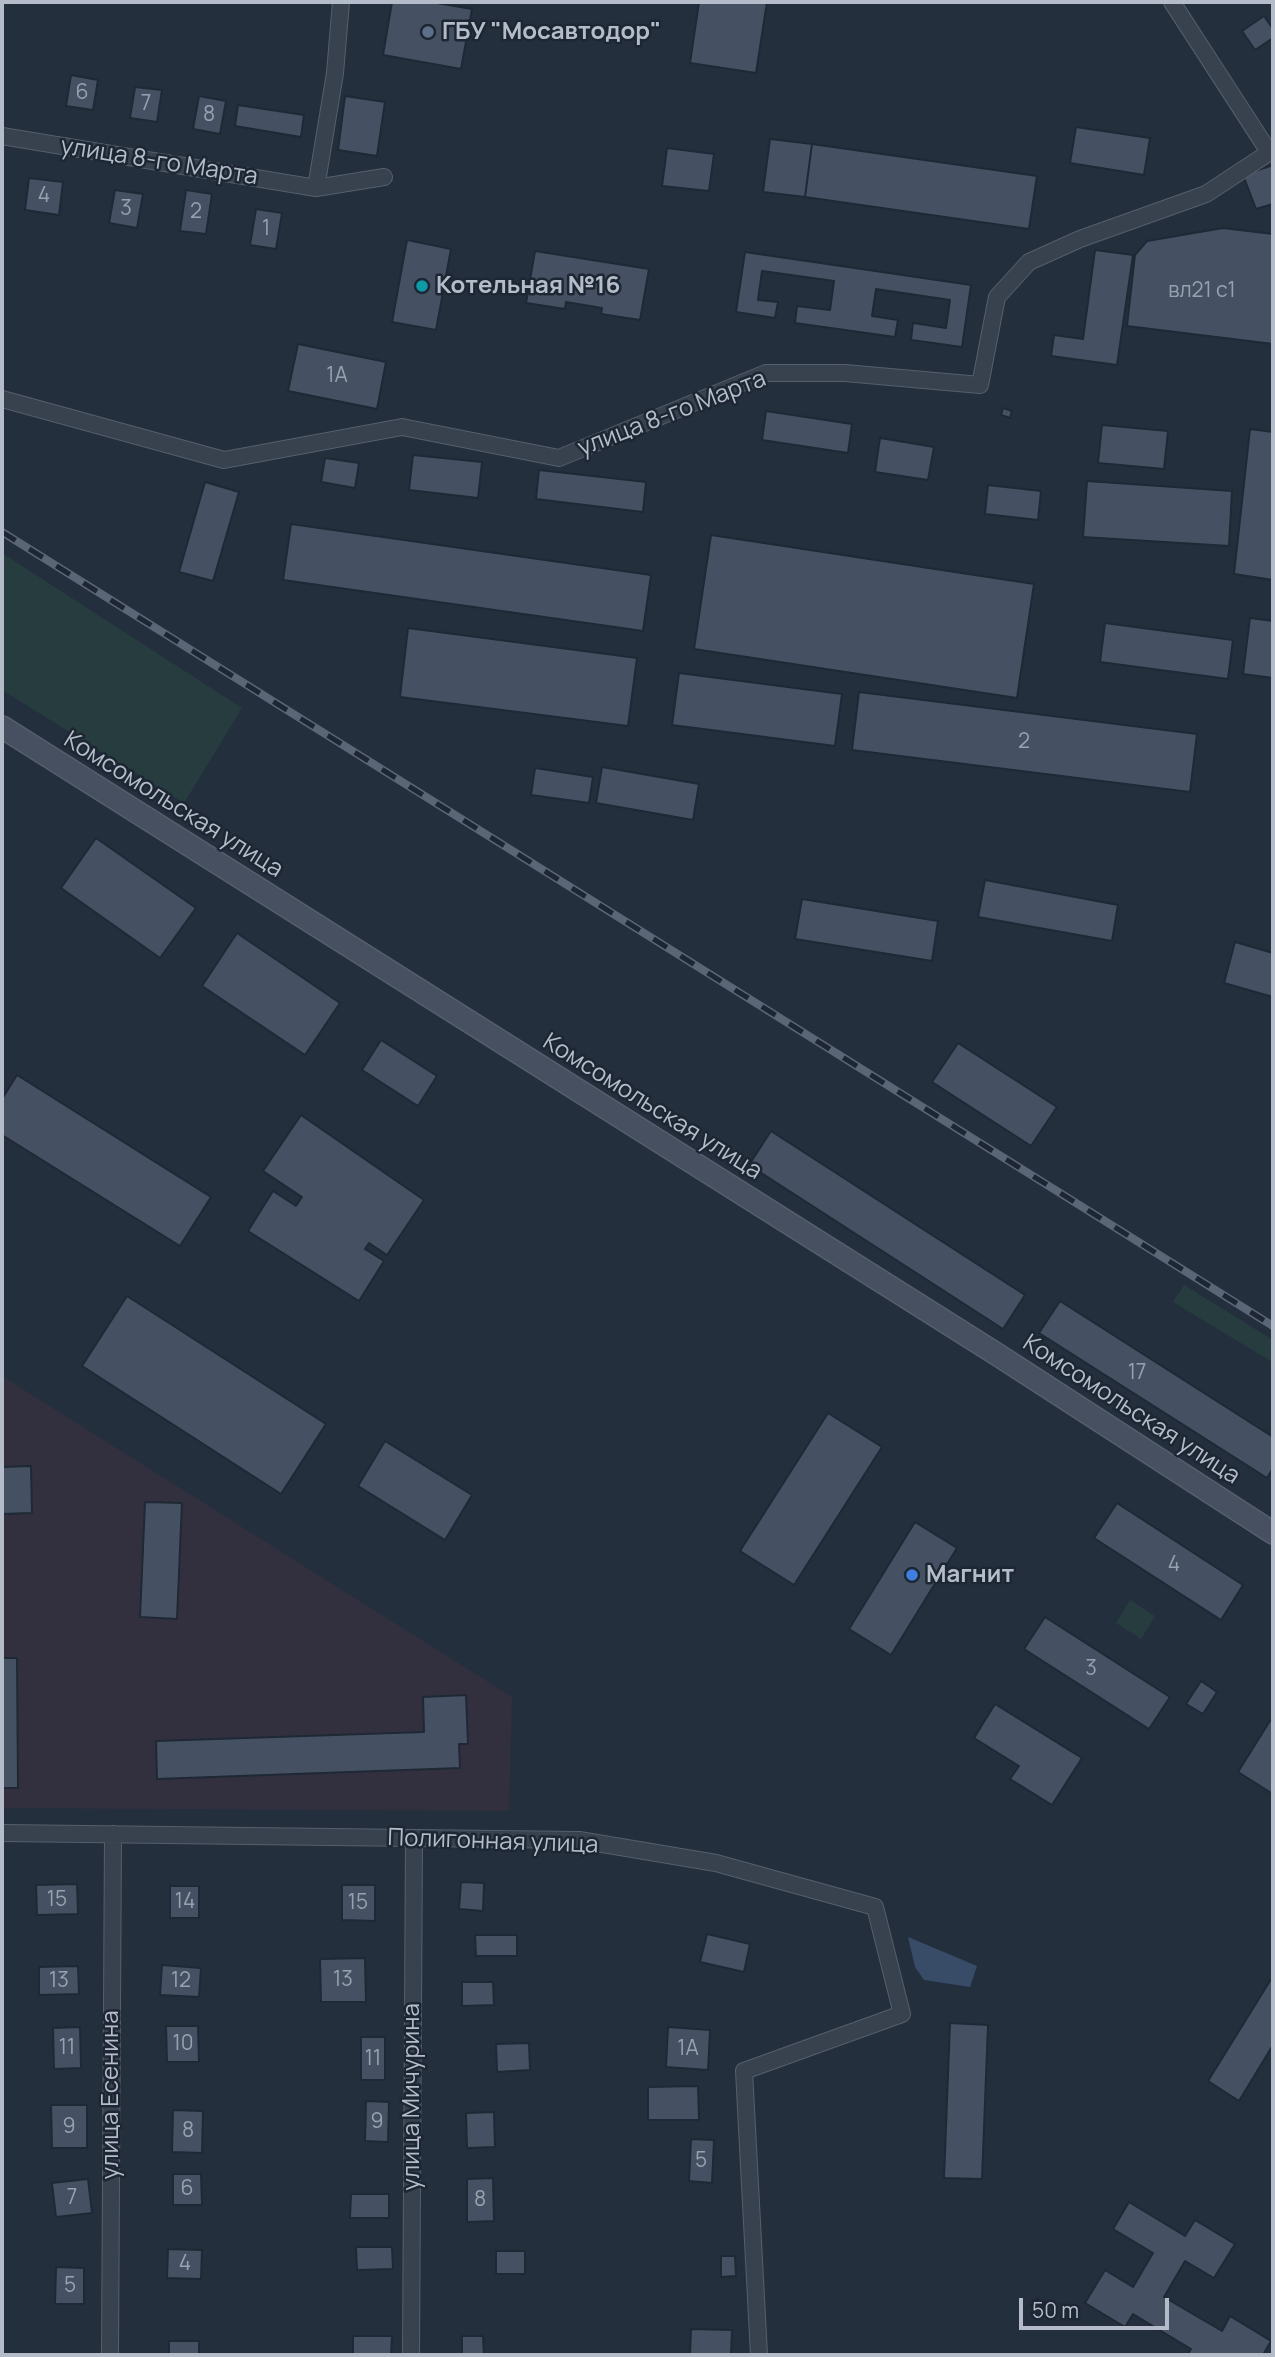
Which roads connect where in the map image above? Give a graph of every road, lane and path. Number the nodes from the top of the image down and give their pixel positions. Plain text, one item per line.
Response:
1 (341, 2) edge
2 (1172, 2) edge
3 (2, 136) edge
4 (1271, 151) edge
5 (383, 177) dead end
6 (316, 188) junction
7 (2, 399) edge
8 (2, 727) edge
9 (1273, 1534) edge
10 (2, 1833) edge
11 (113, 1834) junction
12 (414, 1839) junction
13 (110, 2355) edge
14 (411, 2355) edge
15 (759, 2355) edge

1 - 6 street
2 - 4 street
3 - 6 street, улица 8-го Марта
4 - 7 street, улица 8-го Марта
5 - 6 street, улица 8-го Марта
8 - 9 street, Комсомольская улица
10 - 11 street, Полигонная улица
11 - 12 street, Полигонная улица
11 - 13 street, улица Есенина
12 - 14 street, улица Мичурина
12 - 15 street, Полигонная улица

